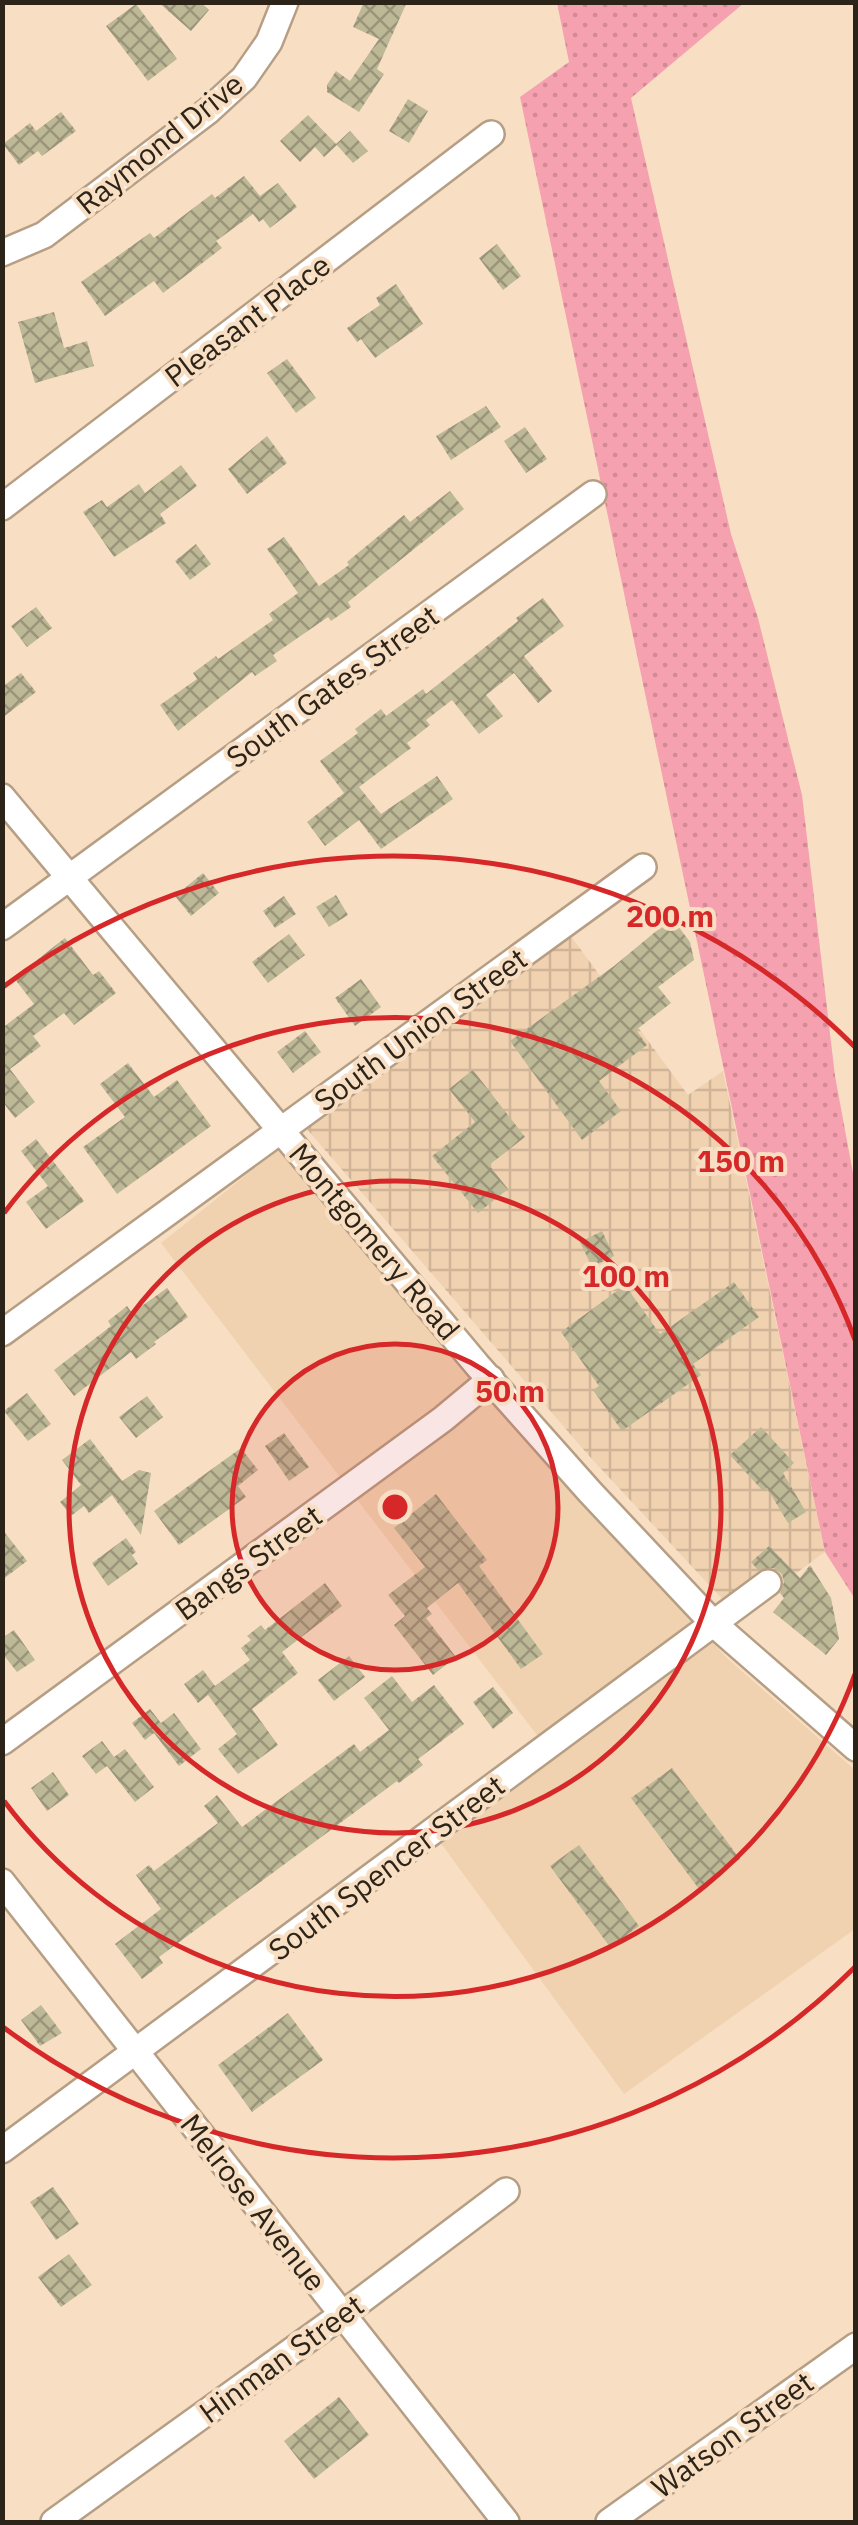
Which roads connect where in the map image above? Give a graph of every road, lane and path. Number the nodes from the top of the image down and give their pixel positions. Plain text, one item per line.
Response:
1 (285, 2) edge
2 (491, 134) dead end
3 (2, 253) edge
4 (593, 494) dead end
5 (2, 506) edge
6 (2, 797) edge
7 (643, 867) dead end
8 (70, 877) junction
9 (2, 927) edge
10 (282, 1129) junction
11 (2, 1333) edge
12 (491, 1380) junction
13 (768, 1583) dead end
14 (714, 1624) junction
15 (2, 1742) edge
16 (856, 1748) edge
17 (2, 1882) edge
18 (137, 2052) junction
19 (2, 2150) edge
20 (506, 2191) dead end
21 (343, 2314) junction
22 (856, 2346) edge
23 (54, 2522) edge
24 (506, 2522) edge
25 (609, 2522) edge

1 - 3 street, Raymond Drive
2 - 5 street, Pleasant Place
4 - 8 street, South Gates Street
6 - 8 street, Montgomery Road
7 - 10 street, South Union Street
8 - 9 street, South Gates Street
8 - 10 street, Montgomery Road
10 - 11 street, South Union Street
10 - 12 street, Montgomery Road
12 - 14 street, Montgomery Road
12 - 15 street, Bangs Street
13 - 14 street, South Spencer Street
14 - 16 street, Montgomery Road
14 - 18 street, South Spencer Street
17 - 18 street, Melrose Avenue
18 - 19 street, South Spencer Street
18 - 21 street, Melrose Avenue
20 - 21 street, Hinman Street
21 - 23 street, Hinman Street
21 - 24 street, Melrose Avenue
22 - 25 street, Watson Street

